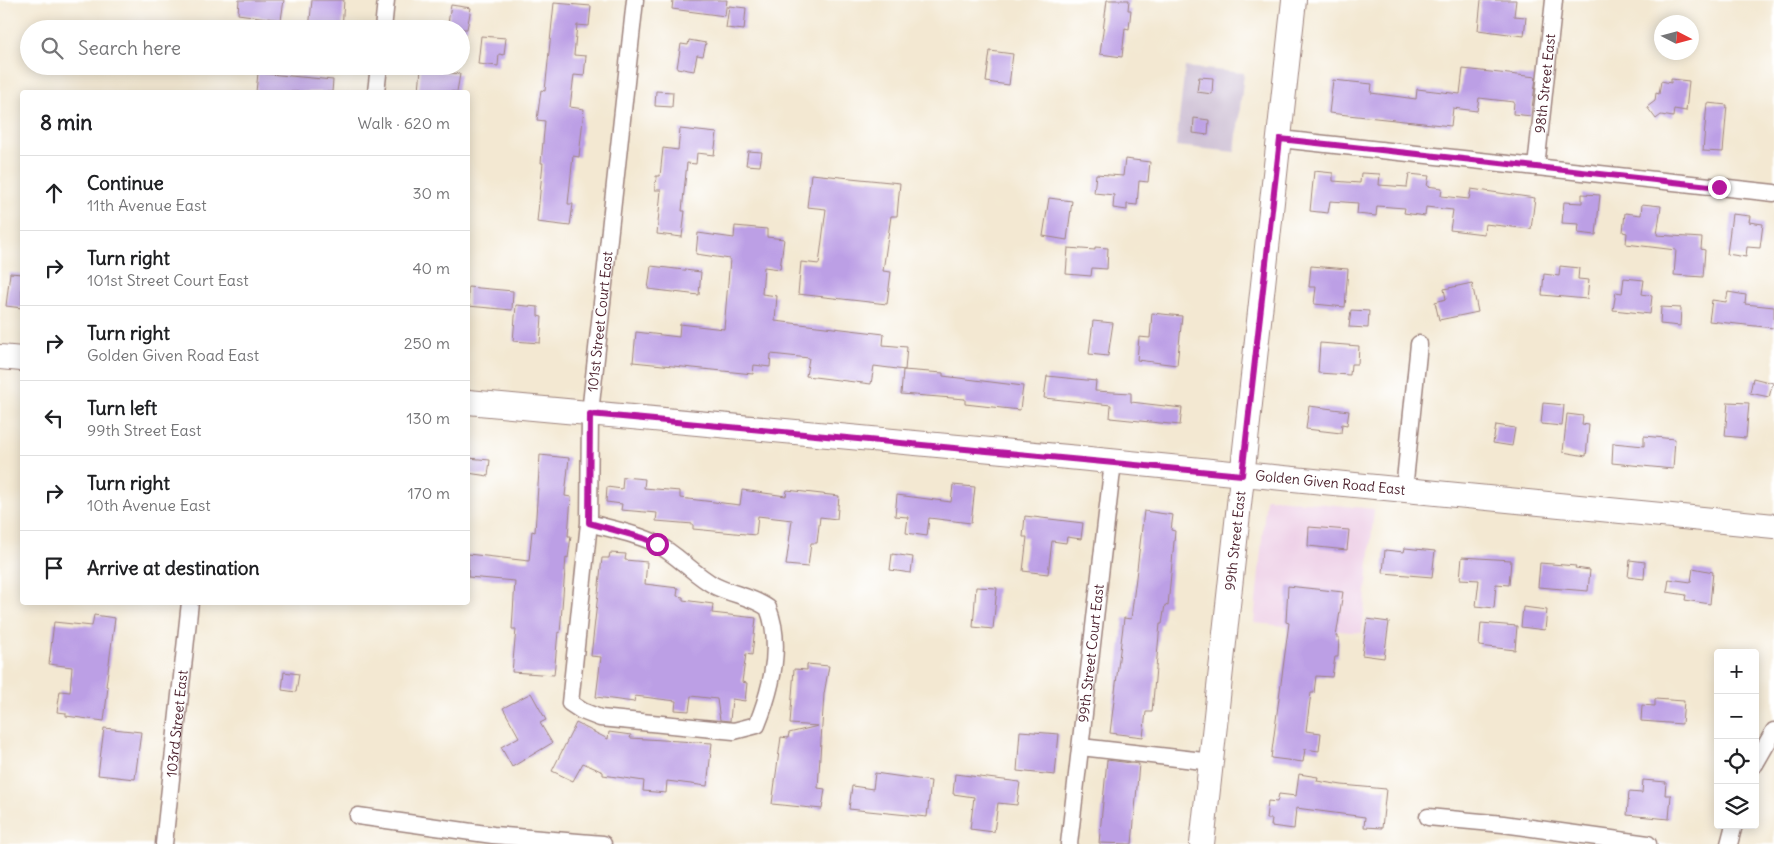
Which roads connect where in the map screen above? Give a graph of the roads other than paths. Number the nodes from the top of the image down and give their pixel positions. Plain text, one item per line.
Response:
1 (386, 0) edge
2 (635, 0) edge
3 (1294, 0) edge
4 (1554, 0) edge
5 (384, 20) edge
6 (378, 75) edge
7 (376, 90) edge
8 (1280, 139) junction
9 (1536, 167) junction
10 (1774, 193) edge
11 (1419, 344) dead end
12 (0, 357) edge
13 (20, 359) edge
14 (470, 402) edge
15 (590, 414) junction
16 (1114, 462) junction
17 (1242, 475) junction
18 (1404, 490) junction
19 (589, 523) junction
20 (1774, 526) edge
21 (190, 605) edge
22 (1774, 731) edge
23 (1081, 747) junction
24 (1759, 757) edge
25 (1212, 762) junction
26 (358, 816) dead end
27 (1428, 817) dead end
28 (1733, 829) edge
29 (164, 844) edge
30 (603, 844) edge
31 (1070, 844) edge
32 (1202, 844) edge
33 (1648, 844) edge
34 (1729, 844) edge

1 - 5 street
2 - 15 street, 101st Street Court East
3 - 8 street, 99th Street East
4 - 9 street, 98th Street East
6 - 7 street
8 - 9 street
8 - 17 street, 99th Street East
9 - 10 street
11 - 18 street
12 - 13 street
14 - 15 street, Golden Given Road East
15 - 16 street, Golden Given Road East
15 - 19 street, 101st Street Court East
16 - 17 street, Golden Given Road East
16 - 23 street, 99th Street Court East
17 - 18 street, Golden Given Road East
17 - 25 street, 99th Street East
18 - 20 street, Golden Given Road East
19 - 19 street, 101st Street Court East
21 - 29 street, 103rd Street East
22 - 24 street
23 - 25 street
23 - 31 street, 99th Street Court East
25 - 32 street, 99th Street East
26 - 30 street
27 - 33 street
28 - 34 street

